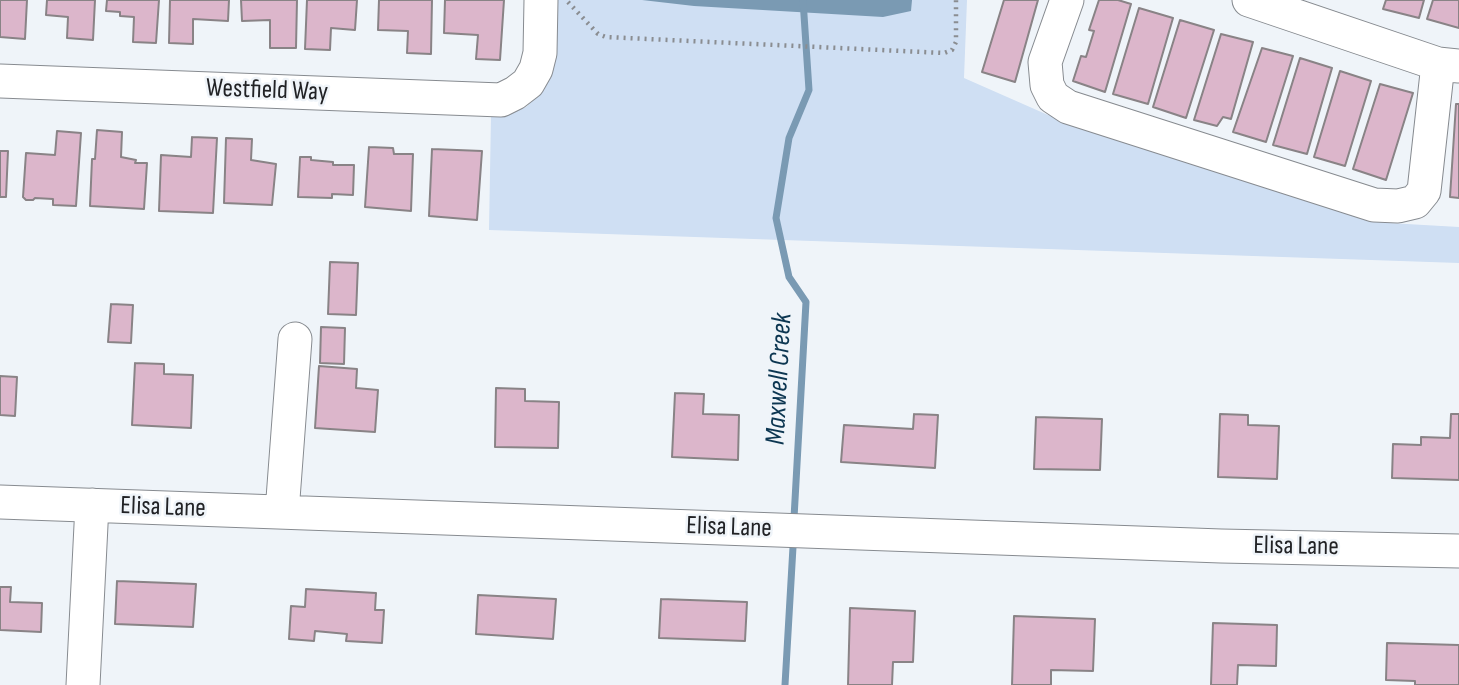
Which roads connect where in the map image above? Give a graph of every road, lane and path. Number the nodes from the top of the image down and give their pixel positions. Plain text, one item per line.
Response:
1 (541, 0) edge
2 (566, 0) edge
3 (956, 0) edge
4 (1067, 0) edge
5 (1249, 0) edge
6 (1449, 65) edge
7 (0, 81) edge
8 (295, 339) dead end
9 (0, 502) edge
10 (92, 505) junction
11 (282, 512) junction
12 (1459, 551) edge
13 (83, 685) edge

1 - 7 street, Westfield Way
2 - 3 path
4 - 6 street
5 - 6 street
8 - 11 street
9 - 10 street, Elisa Lane
10 - 11 street, Elisa Lane
10 - 13 street
11 - 12 street, Elisa Lane

